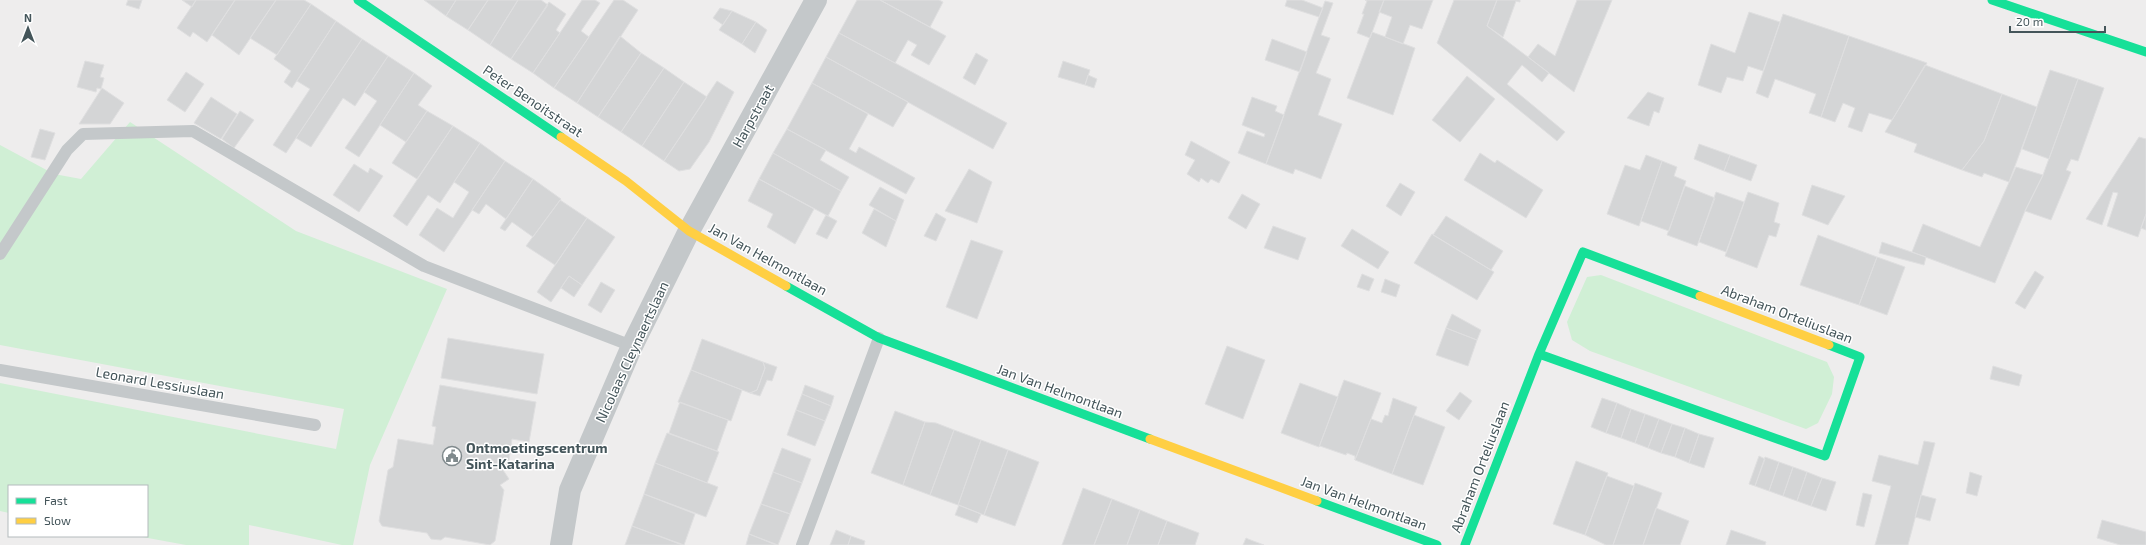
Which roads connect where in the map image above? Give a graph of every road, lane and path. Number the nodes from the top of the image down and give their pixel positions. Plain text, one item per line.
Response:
1 (358, 0) edge
2 (816, 0) edge
3 (1992, 0) edge
4 (2146, 52) edge
5 (689, 231) junction
6 (0, 254) edge
7 (878, 338) junction
8 (632, 346) junction
9 (1539, 354) junction
10 (0, 370) edge
11 (314, 425) dead end
12 (561, 545) edge
13 (802, 545) edge
14 (1437, 545) edge
15 (1465, 545) edge

1 - 5 street, Peter Benoitstraat
2 - 5 street, Harpstraat
3 - 4 street
5 - 7 street, Jan Van Helmontlaan
5 - 8 street, Nicolaas Cleynaertslaan
6 - 8 lane
7 - 13 lane
7 - 14 street, Jan Van Helmontlaan
8 - 12 street, Nicolaas Cleynaertslaan
9 - 9 street, Abraham Orteliuslaan
9 - 15 street, Abraham Orteliuslaan
10 - 11 lane, Leonard Lessiuslaan

